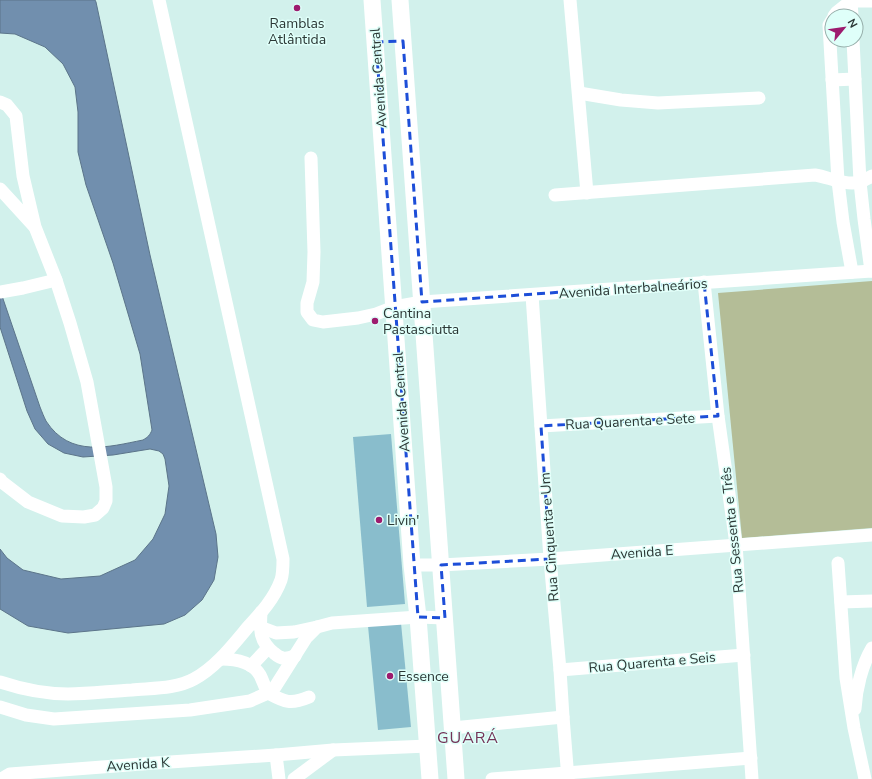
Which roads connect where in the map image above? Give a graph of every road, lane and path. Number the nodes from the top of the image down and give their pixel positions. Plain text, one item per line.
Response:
1 (159, 0) edge
2 (372, 0) edge
3 (400, 0) edge
4 (570, 0) edge
5 (851, 1) junction
6 (872, 1) edge
7 (842, 8) edge
8 (851, 8) edge
9 (403, 41) junction
10 (376, 42) junction
11 (830, 48) edge
12 (853, 48) edge
13 (855, 79) junction
14 (832, 80) junction
15 (579, 93) junction
16 (759, 98) dead end
17 (0, 102) edge
18 (311, 158) dead end
19 (872, 176) edge
20 (838, 181) junction
21 (860, 182) junction
22 (0, 189) edge
23 (587, 193) junction
24 (555, 195) dead end
25 (864, 219) junction
26 (843, 222) junction
27 (35, 227) junction
28 (872, 271) edge
29 (852, 272) junction
30 (56, 280) junction
31 (704, 282) junction
32 (3, 292) edge
33 (532, 295) junction
34 (422, 302) junction
35 (394, 308) junction
36 (718, 416) junction
37 (541, 426) junction
38 (0, 479) edge
39 (872, 535) edge
40 (736, 544) junction
41 (550, 559) junction
42 (838, 563) dead end
43 (412, 565) junction
44 (441, 565) junction
45 (872, 601) edge
46 (841, 602) junction
47 (261, 612) junction
48 (418, 617) junction
49 (444, 618) junction
50 (260, 627) junction
51 (317, 627) junction
52 (268, 648) junction
53 (872, 648) edge
54 (744, 654) junction
55 (295, 656) junction
56 (221, 659) junction
57 (251, 666) junction
58 (560, 670) junction
59 (0, 682) edge
60 (268, 693) junction
61 (309, 698) dead end
62 (0, 707) edge
63 (563, 716) junction
64 (452, 728) junction
65 (854, 728) junction
66 (428, 746) junction
67 (333, 750) junction
68 (276, 755) junction
69 (751, 758) junction
70 (568, 776) edge
71 (2, 779) edge
72 (279, 779) edge
73 (294, 779) edge
74 (430, 779) edge
75 (456, 779) edge
76 (492, 779) edge
77 (752, 779) edge
78 (865, 779) edge

1 - 47 street
2 - 10 main road, Avenida Central
3 - 9 main road, Avenida Central
4 - 15 street
5 - 6 street
5 - 7 street
5 - 8 street
9 - 10 main road
9 - 34 main road, Avenida Central
10 - 35 main road, Avenida Central
11 - 14 street
12 - 13 street
13 - 14 street
13 - 21 street
14 - 20 street
15 - 16 street
15 - 23 street
17 - 27 street
18 - 35 street, Avenida Interbalneários
19 - 21 street
20 - 21 street
20 - 23 street
20 - 26 street
21 - 25 street
22 - 27 street
23 - 24 street
25 - 26 street
25 - 28 street
26 - 29 street
27 - 30 street
28 - 29 street, Avenida Interbalneários
29 - 31 street, Avenida Interbalneários
30 - 32 street
30 - 38 street
31 - 33 street, Avenida Interbalneários
31 - 36 street, Rua Sessenta e Três
33 - 34 street, Avenida Interbalneários
33 - 37 street, Rua Cinquenta e Um
34 - 35 street, Avenida Interbalneários
34 - 44 main road, Avenida Central
35 - 43 main road, Avenida Central
36 - 37 street, Rua Quarenta e Sete
36 - 40 street, Rua Sessenta e Três
37 - 41 street, Rua Cinquenta e Um
39 - 40 street, Avenida E
40 - 41 street, Avenida E
40 - 54 street, Rua Sessenta e Três
41 - 44 street, Avenida E
41 - 58 street, Rua Cinquenta e Um
42 - 46 street
43 - 44 street, Avenida E
43 - 48 main road, Avenida Central
44 - 49 main road, Avenida Central
45 - 46 street
46 - 65 street
47 - 50 street
47 - 56 street
48 - 49 street
48 - 51 street
48 - 66 main road, Avenida Central
49 - 64 main road, Avenida Central
50 - 51 street
50 - 52 street
51 - 55 street
52 - 55 street
52 - 57 street
53 - 65 street
54 - 58 street, Rua Quarenta e Seis
54 - 69 street, Rua Sessenta e Três
55 - 60 street
56 - 57 street
56 - 59 street
57 - 60 street
58 - 63 street, Rua Cinquenta e Um
60 - 61 street
60 - 62 street
63 - 64 street
63 - 70 street, Rua Cinquenta e Um
64 - 75 main road, Avenida Central
65 - 78 street
66 - 67 street, Avenida K
66 - 74 main road, Avenida Central
67 - 68 street, Avenida K
67 - 73 street
68 - 71 street, Avenida K
68 - 72 street
69 - 70 street
69 - 77 street, Rua Sessenta e Três
70 - 76 street

